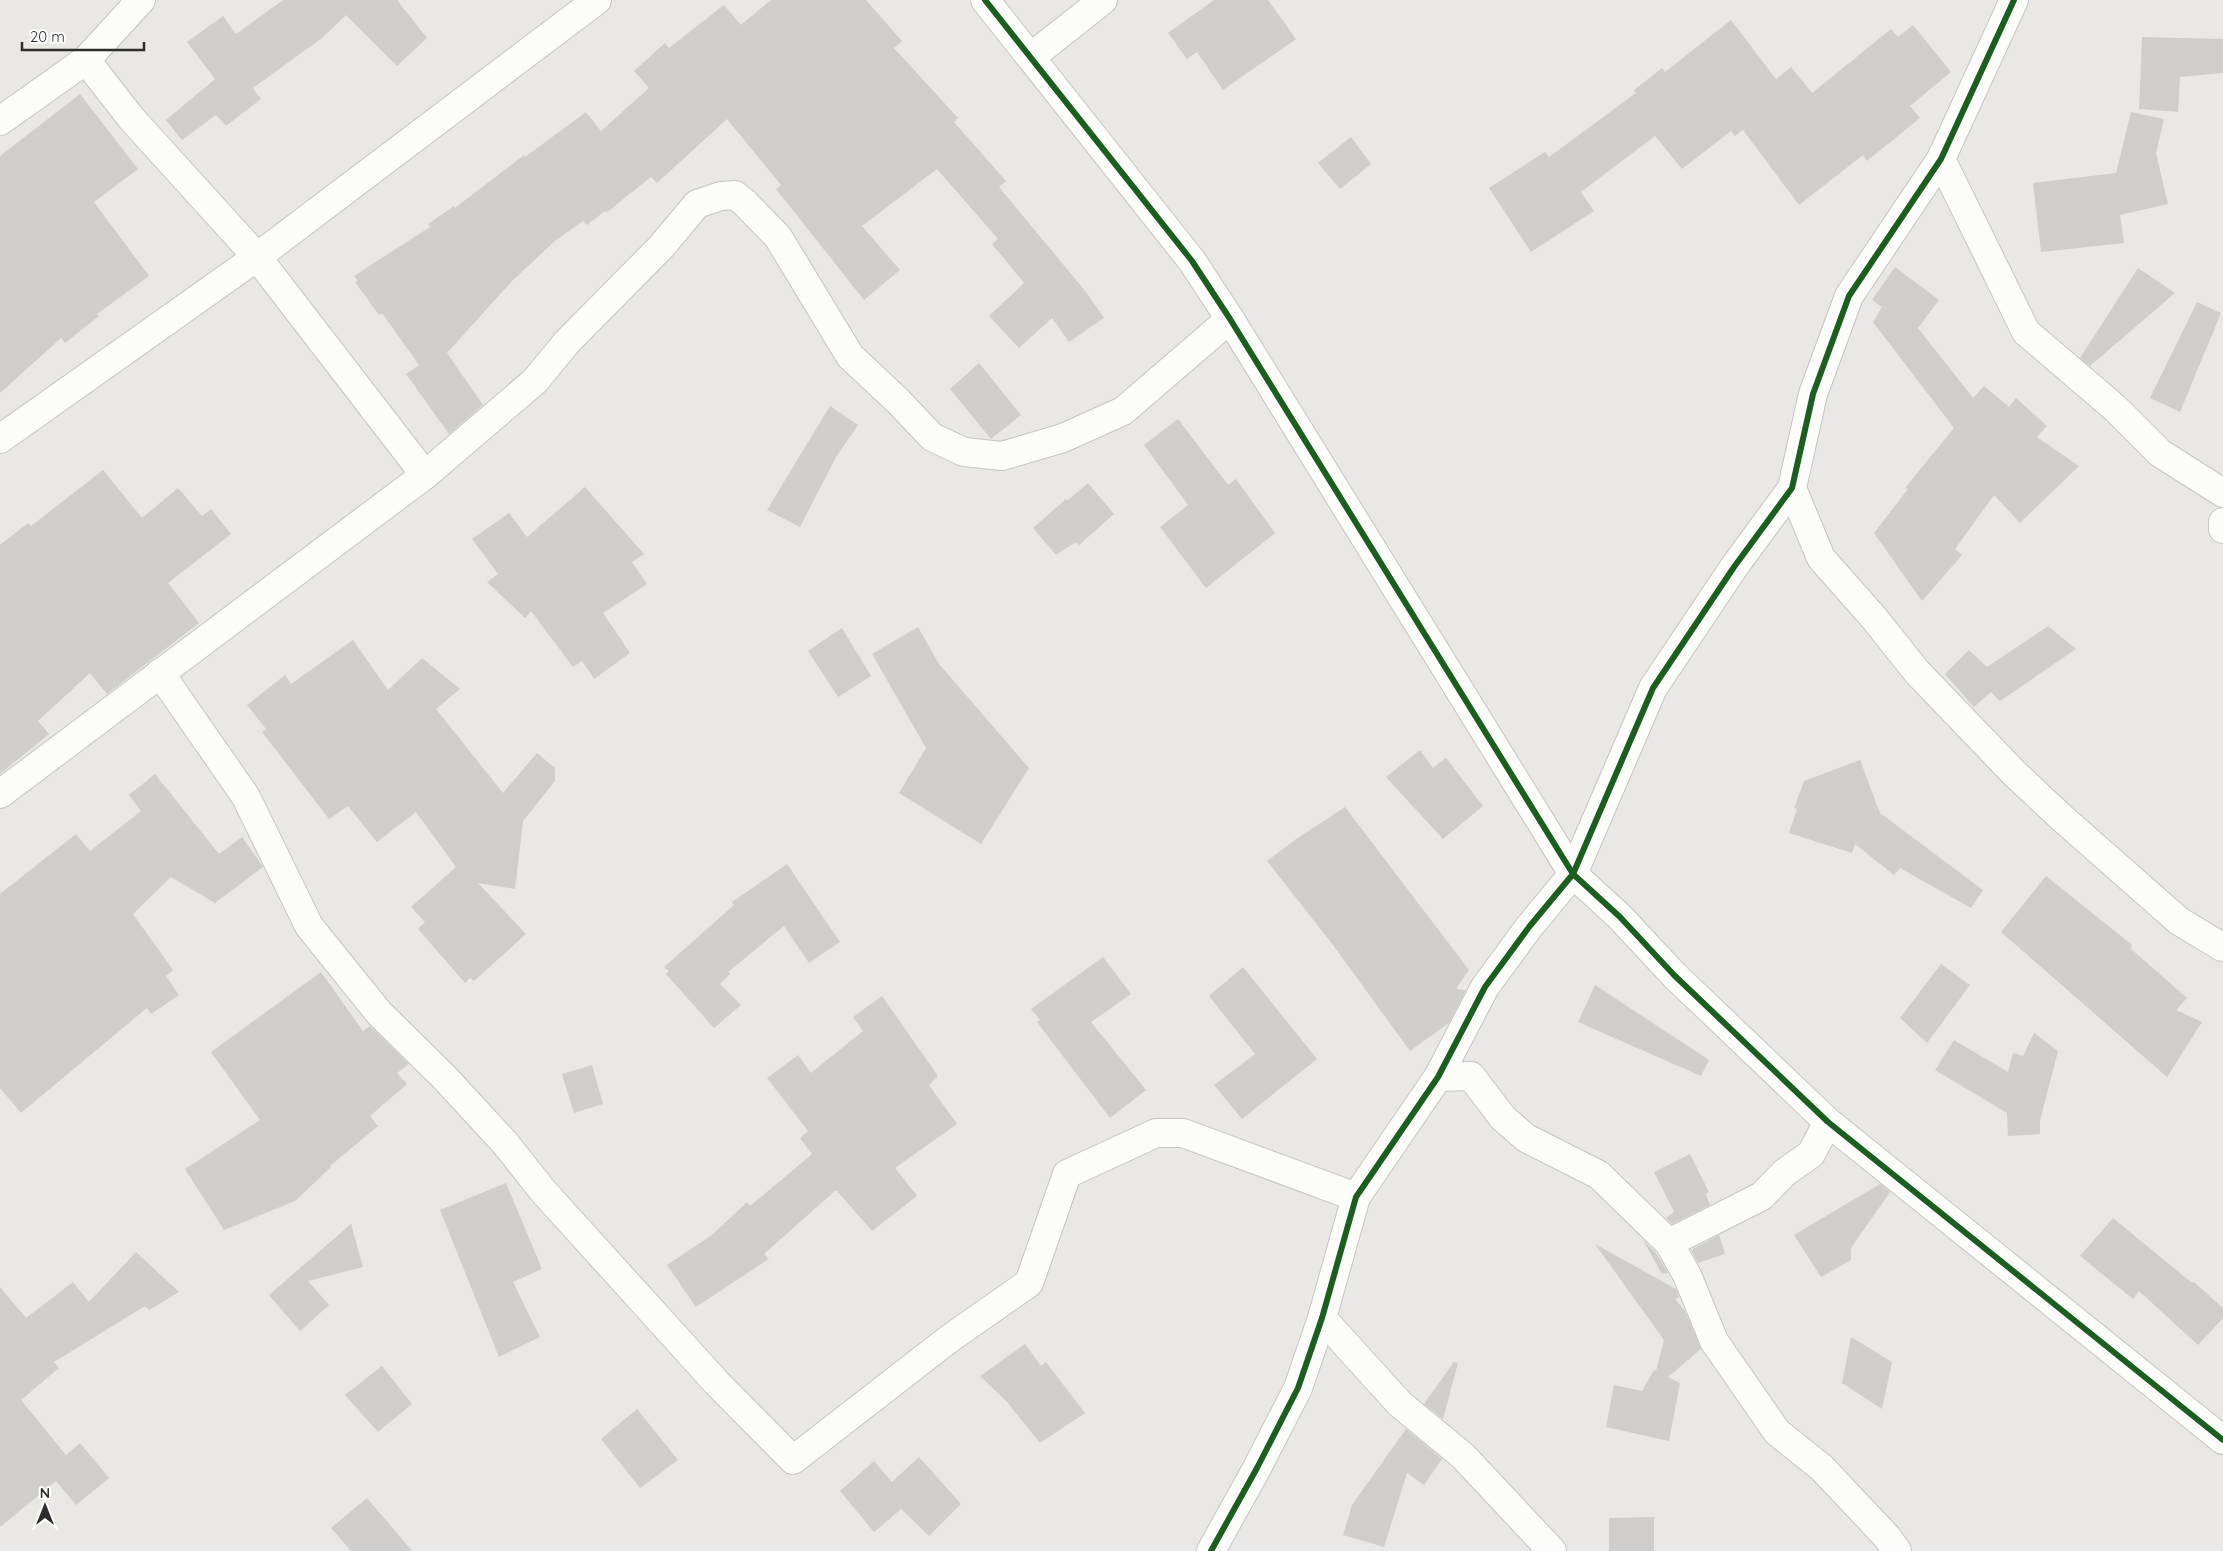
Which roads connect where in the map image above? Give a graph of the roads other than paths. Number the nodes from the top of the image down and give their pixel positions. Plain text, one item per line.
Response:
1 (141, 0) edge
2 (598, 0) edge
3 (985, 0) edge
4 (1103, 0) edge
5 (2014, 0) edge
6 (1030, 57) junction
7 (86, 60) junction
8 (0, 121) edge
9 (1941, 159) junction
10 (257, 257) junction
11 (1230, 319) junction
12 (0, 439) edge
13 (425, 474) junction
14 (1792, 488) junction
15 (2223, 493) edge
16 (2223, 522) edge
17 (2223, 529) edge
18 (160, 673) junction
19 (0, 794) edge
20 (1573, 874) junction
21 (2223, 944) edge
22 (1438, 1077) junction
23 (1828, 1122) junction
24 (1356, 1197) junction
25 (1669, 1243) junction
26 (1322, 1318) junction
27 (2223, 1440) edge
28 (1210, 1551) edge
29 (1552, 1551) edge
30 (1897, 1551) edge

1 - 7 street
2 - 10 street
3 - 6 street
4 - 6 street
5 - 9 street
6 - 11 street
7 - 8 street
7 - 10 street
9 - 14 street
9 - 15 street
10 - 12 street
10 - 13 street
11 - 13 street
11 - 20 street
13 - 18 street
14 - 20 street
14 - 21 street
16 - 17 street
18 - 19 street
18 - 24 street
20 - 22 street
20 - 23 street
22 - 24 street
22 - 25 street
23 - 25 street
23 - 27 street
24 - 26 street
25 - 30 street
26 - 28 street
26 - 29 street

